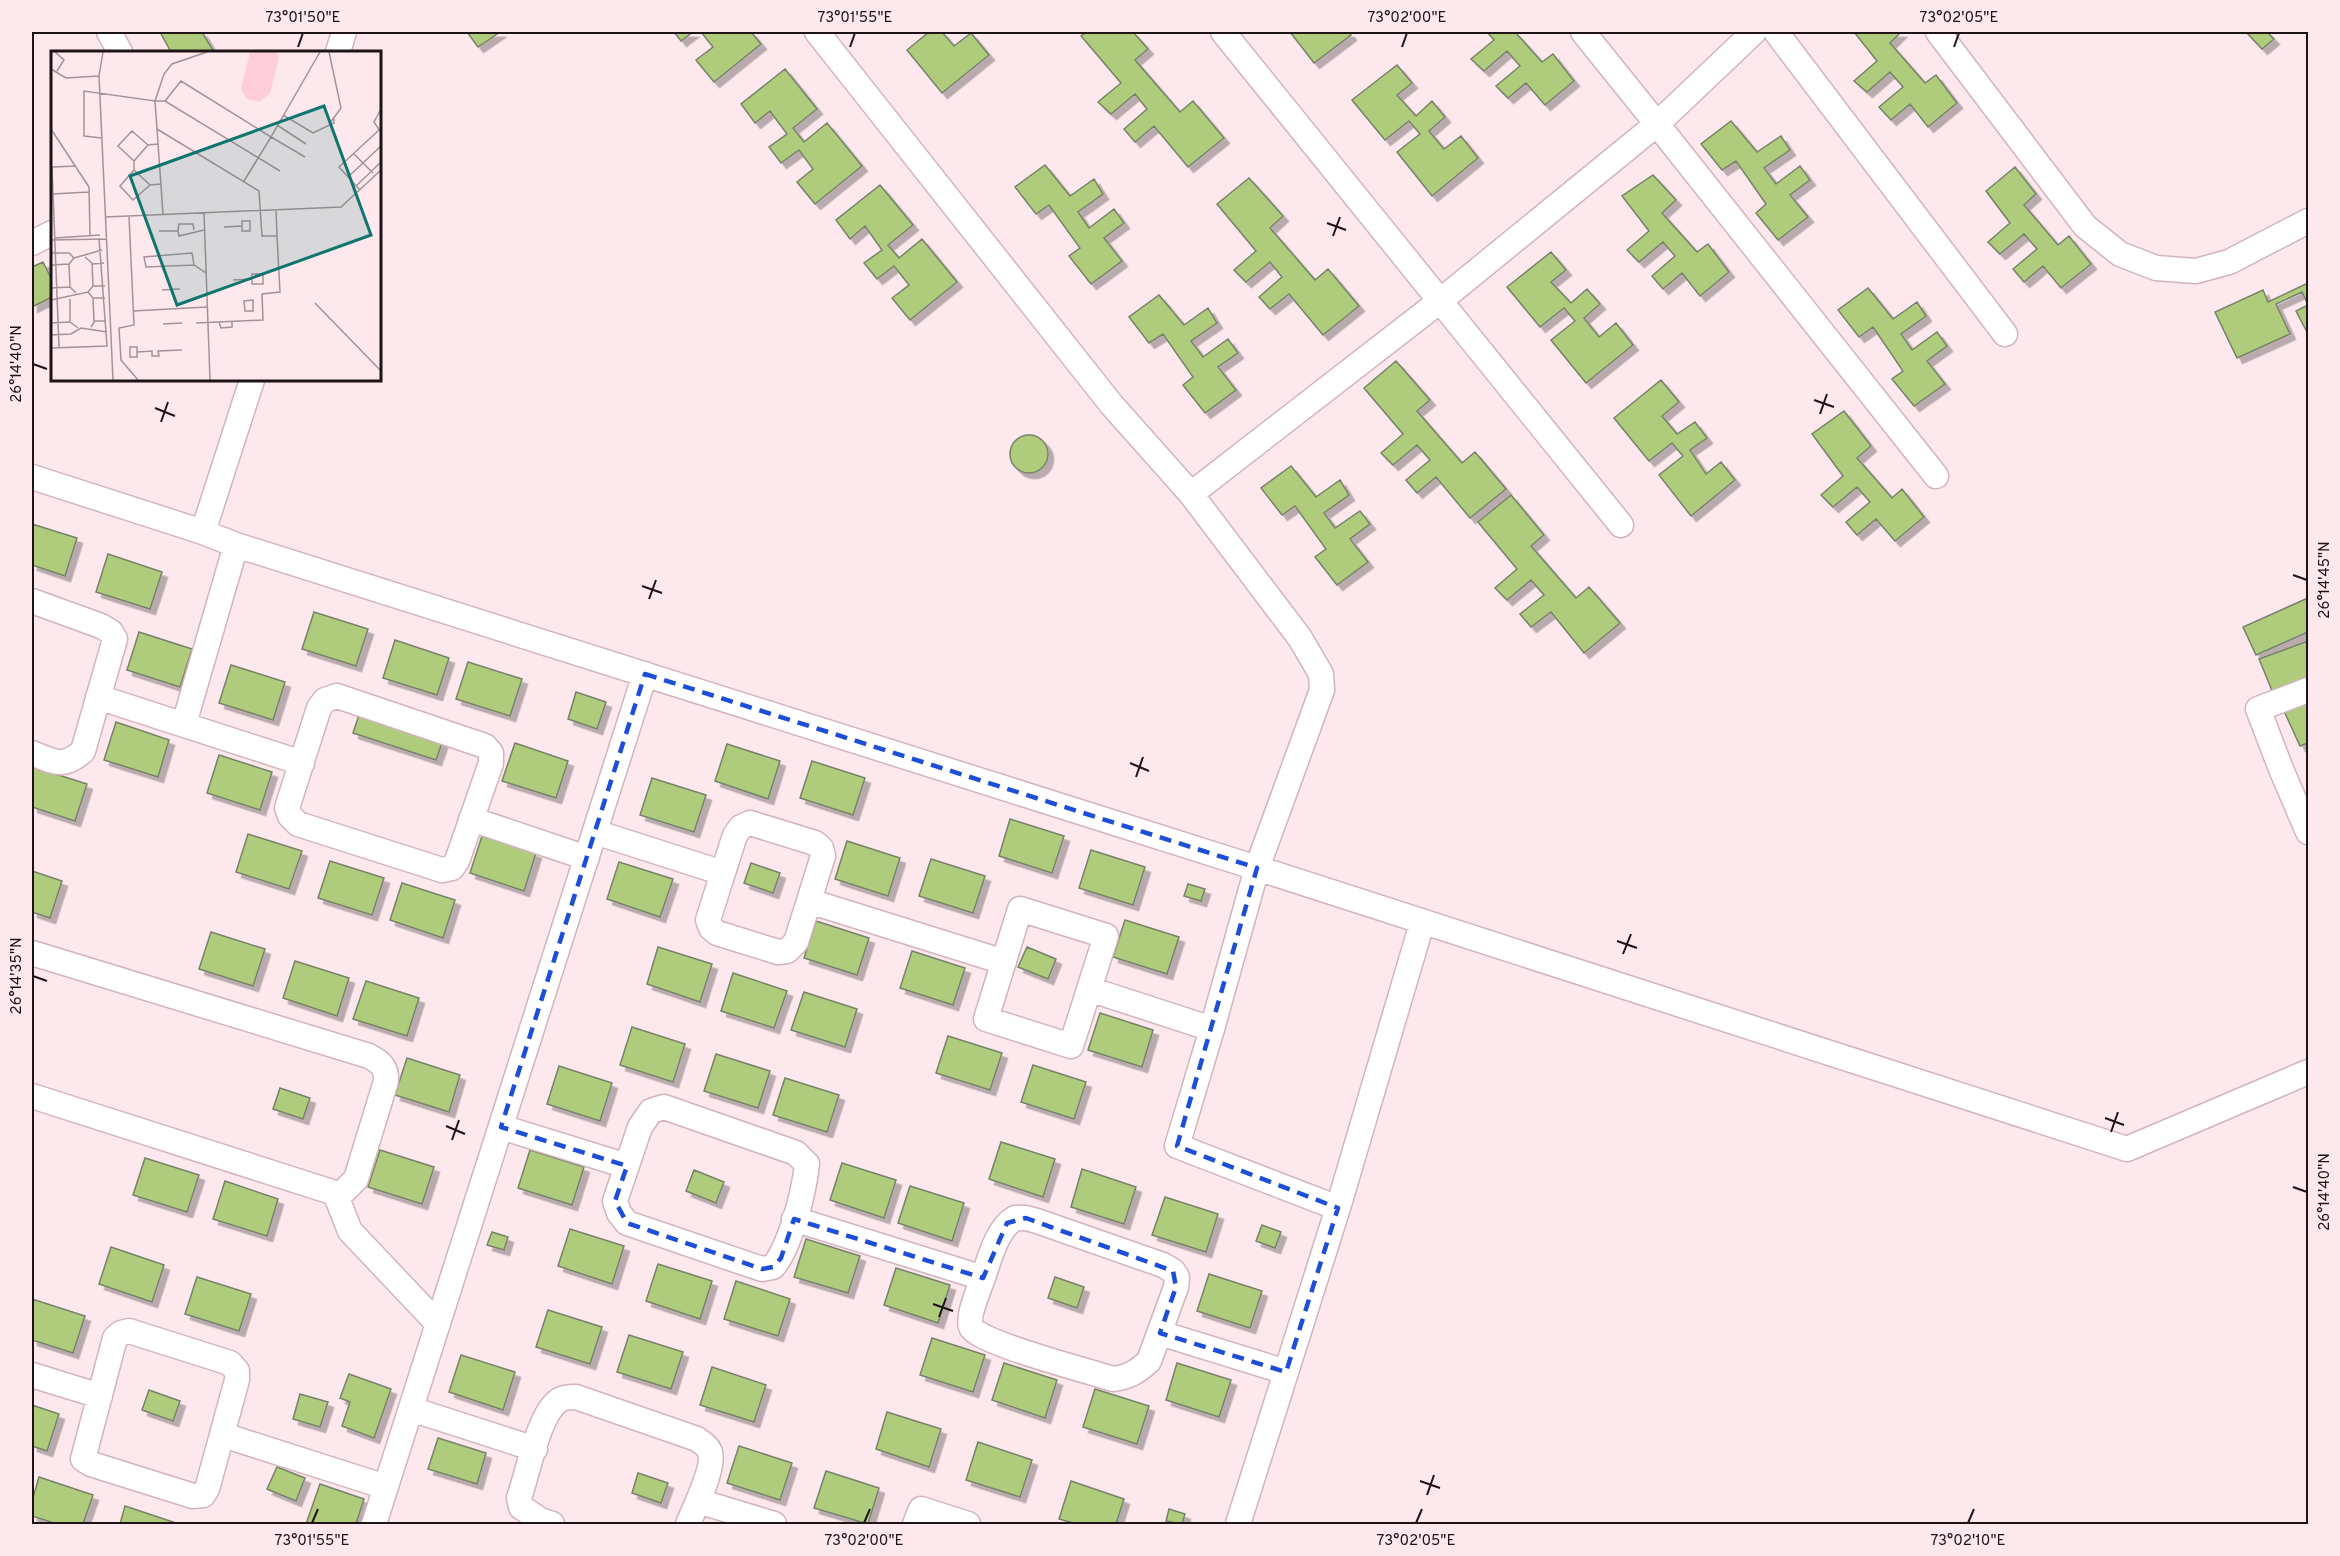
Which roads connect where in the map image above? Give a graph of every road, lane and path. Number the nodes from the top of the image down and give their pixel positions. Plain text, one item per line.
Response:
1 (109, 32) edge
2 (344, 32) edge
3 (817, 32) edge
4 (1222, 32) edge
5 (1583, 32) edge
6 (1754, 32) edge
7 (1776, 32) edge
8 (1938, 32) edge
9 (119, 51) edge
10 (338, 51) edge
11 (1657, 124) junction
12 (2308, 221) edge
13 (51, 234) edge
14 (32, 243) edge
15 (1440, 301) junction
16 (2005, 334) dead end
17 (252, 381) edge
18 (1936, 476) dead end
19 (32, 477) edge
20 (1191, 494) junction
21 (1621, 525) dead end
22 (203, 532) junction
23 (236, 545) junction
24 (32, 601) edge
25 (645, 674) junction
26 (2308, 690) edge
27 (98, 697) junction
28 (184, 723) junction
29 (32, 753) edge
30 (302, 763) junction
31 (471, 819) junction
32 (595, 832) junction
33 (2308, 832) edge
34 (587, 858) junction
35 (1257, 868) junction
36 (723, 873) junction
37 (809, 901) junction
38 (1422, 923) junction
39 (32, 953) edge
40 (1004, 962) junction
41 (1089, 989) junction
42 (1212, 1029) junction
43 (2308, 1072) edge
44 (32, 1096) edge
45 (501, 1127) junction
46 (627, 1166) junction
47 (335, 1193) junction
48 (1338, 1208) junction
49 (794, 1219) junction
50 (983, 1278) junction
51 (438, 1324) junction
52 (1160, 1333) junction
53 (1286, 1372) junction
54 (32, 1375) edge
55 (100, 1396) junction
56 (411, 1409) junction
57 (223, 1435) junction
58 (535, 1449) junction
59 (386, 1487) junction
60 (698, 1502) junction
61 (374, 1524) edge
62 (552, 1524) edge
63 (688, 1524) edge
64 (774, 1524) edge
65 (915, 1524) edge
66 (968, 1524) edge
67 (1238, 1524) edge

1 - 9 street
2 - 10 street
3 - 20 street
4 - 15 street
5 - 11 street
6 - 11 street
7 - 16 street
8 - 12 street
11 - 15 street
11 - 18 street
13 - 14 street
15 - 20 street
15 - 21 street
17 - 22 street
19 - 22 street
20 - 35 street
22 - 23 street
23 - 25 street
23 - 28 street
24 - 27 street
25 - 32 street
25 - 35 street
26 - 33 street
27 - 28 street
27 - 29 street
28 - 30 street
30 - 31 street
30 - 31 street
31 - 34 street
32 - 34 street
32 - 36 street
34 - 45 street
35 - 38 street
35 - 42 street
36 - 37 street
36 - 37 street
37 - 40 street
38 - 43 street
38 - 48 street
39 - 47 street
40 - 41 street
40 - 41 street
41 - 42 street
42 - 48 street
44 - 47 street
45 - 46 street
45 - 51 street
46 - 49 street
46 - 49 street
47 - 51 street
48 - 53 street
49 - 50 street
50 - 52 street
50 - 52 street
51 - 56 street
52 - 53 street
53 - 67 street
54 - 55 street
55 - 57 street
55 - 57 street
56 - 58 street
56 - 59 street
57 - 59 street
58 - 60 street
58 - 62 street
59 - 61 street
60 - 63 street
60 - 64 street
65 - 66 street

